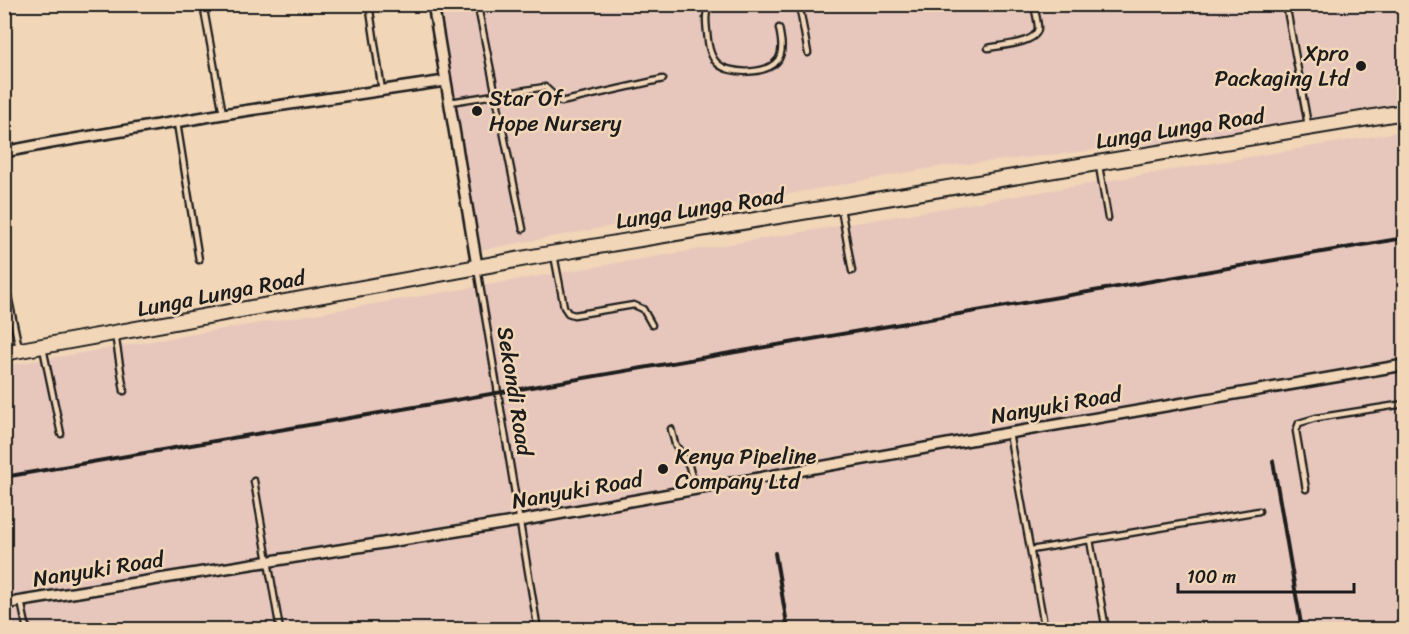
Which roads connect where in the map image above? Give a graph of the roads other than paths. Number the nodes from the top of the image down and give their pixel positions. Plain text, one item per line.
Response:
1 (203, 4) edge
2 (369, 4) edge
3 (433, 4) edge
4 (710, 4) edge
5 (799, 4) edge
6 (1034, 4) edge
7 (1286, 4) edge
8 (478, 7) dead end
9 (779, 28) dead end
10 (988, 48) dead end
11 (808, 53) dead end
12 (663, 79) dead end
13 (445, 81) junction
14 (382, 91) junction
15 (496, 96) junction
16 (450, 102) junction
17 (223, 114) junction
18 (1404, 116) edge
19 (177, 123) junction
20 (1309, 128) junction
21 (4, 152) edge
22 (1099, 163) junction
23 (841, 206) junction
24 (1108, 218) dead end
25 (523, 229) dead end
26 (553, 253) junction
27 (199, 260) dead end
28 (477, 266) junction
29 (852, 271) dead end
30 (4, 277) edge
31 (652, 325) dead end
32 (115, 334) junction
33 (43, 347) junction
34 (20, 351) junction
35 (4, 353) edge
36 (1404, 365) edge
37 (124, 392) dead end
38 (1404, 404) edge
39 (671, 429) dead end
40 (1009, 433) junction
41 (61, 434) dead end
42 (254, 481) dead end
43 (695, 489) junction
44 (1306, 489) dead end
45 (1259, 511) dead end
46 (519, 521) junction
47 (1090, 540) junction
48 (1031, 550) junction
49 (268, 561) junction
50 (21, 601) junction
51 (4, 604) edge
52 (27, 630) edge
53 (280, 630) edge
54 (537, 630) edge
55 (1045, 630) edge
56 (1106, 630) edge

1 - 17 lane
2 - 14 lane
3 - 13 street
4 - 9 lane
5 - 11 lane
6 - 10 lane
7 - 20 lane
8 - 15 lane
12 - 15 lane
13 - 14 street
13 - 16 street
14 - 17 street
15 - 16 lane
15 - 25 lane
16 - 28 street
17 - 19 street
18 - 20 main road, Lunga Lunga Road
19 - 21 street
19 - 27 lane
20 - 22 main road, Lunga Lunga Road
22 - 23 main road, Lunga Lunga Road
22 - 24 lane
23 - 26 main road, Lunga Lunga Road
23 - 29 lane
26 - 28 main road, Lunga Lunga Road
26 - 31 lane
28 - 32 main road, Lunga Lunga Road
28 - 46 lane, Sekondi Road
30 - 34 lane
32 - 33 main road, Lunga Lunga Road
32 - 37 lane
33 - 34 main road, Lunga Lunga Road
33 - 41 lane
34 - 35 main road, Lunga Lunga Road
36 - 40 street, Nanyuki Road
38 - 44 lane
39 - 43 lane
40 - 43 street, Nanyuki Road
40 - 48 lane
42 - 49 lane
43 - 46 street, Nanyuki Road
45 - 47 lane
46 - 49 street, Nanyuki Road
46 - 54 lane, Sekondi Road
47 - 48 lane
47 - 56 lane
48 - 55 lane
49 - 50 street, Nanyuki Road
49 - 53 lane
50 - 51 street, Nanyuki Road
50 - 52 lane

